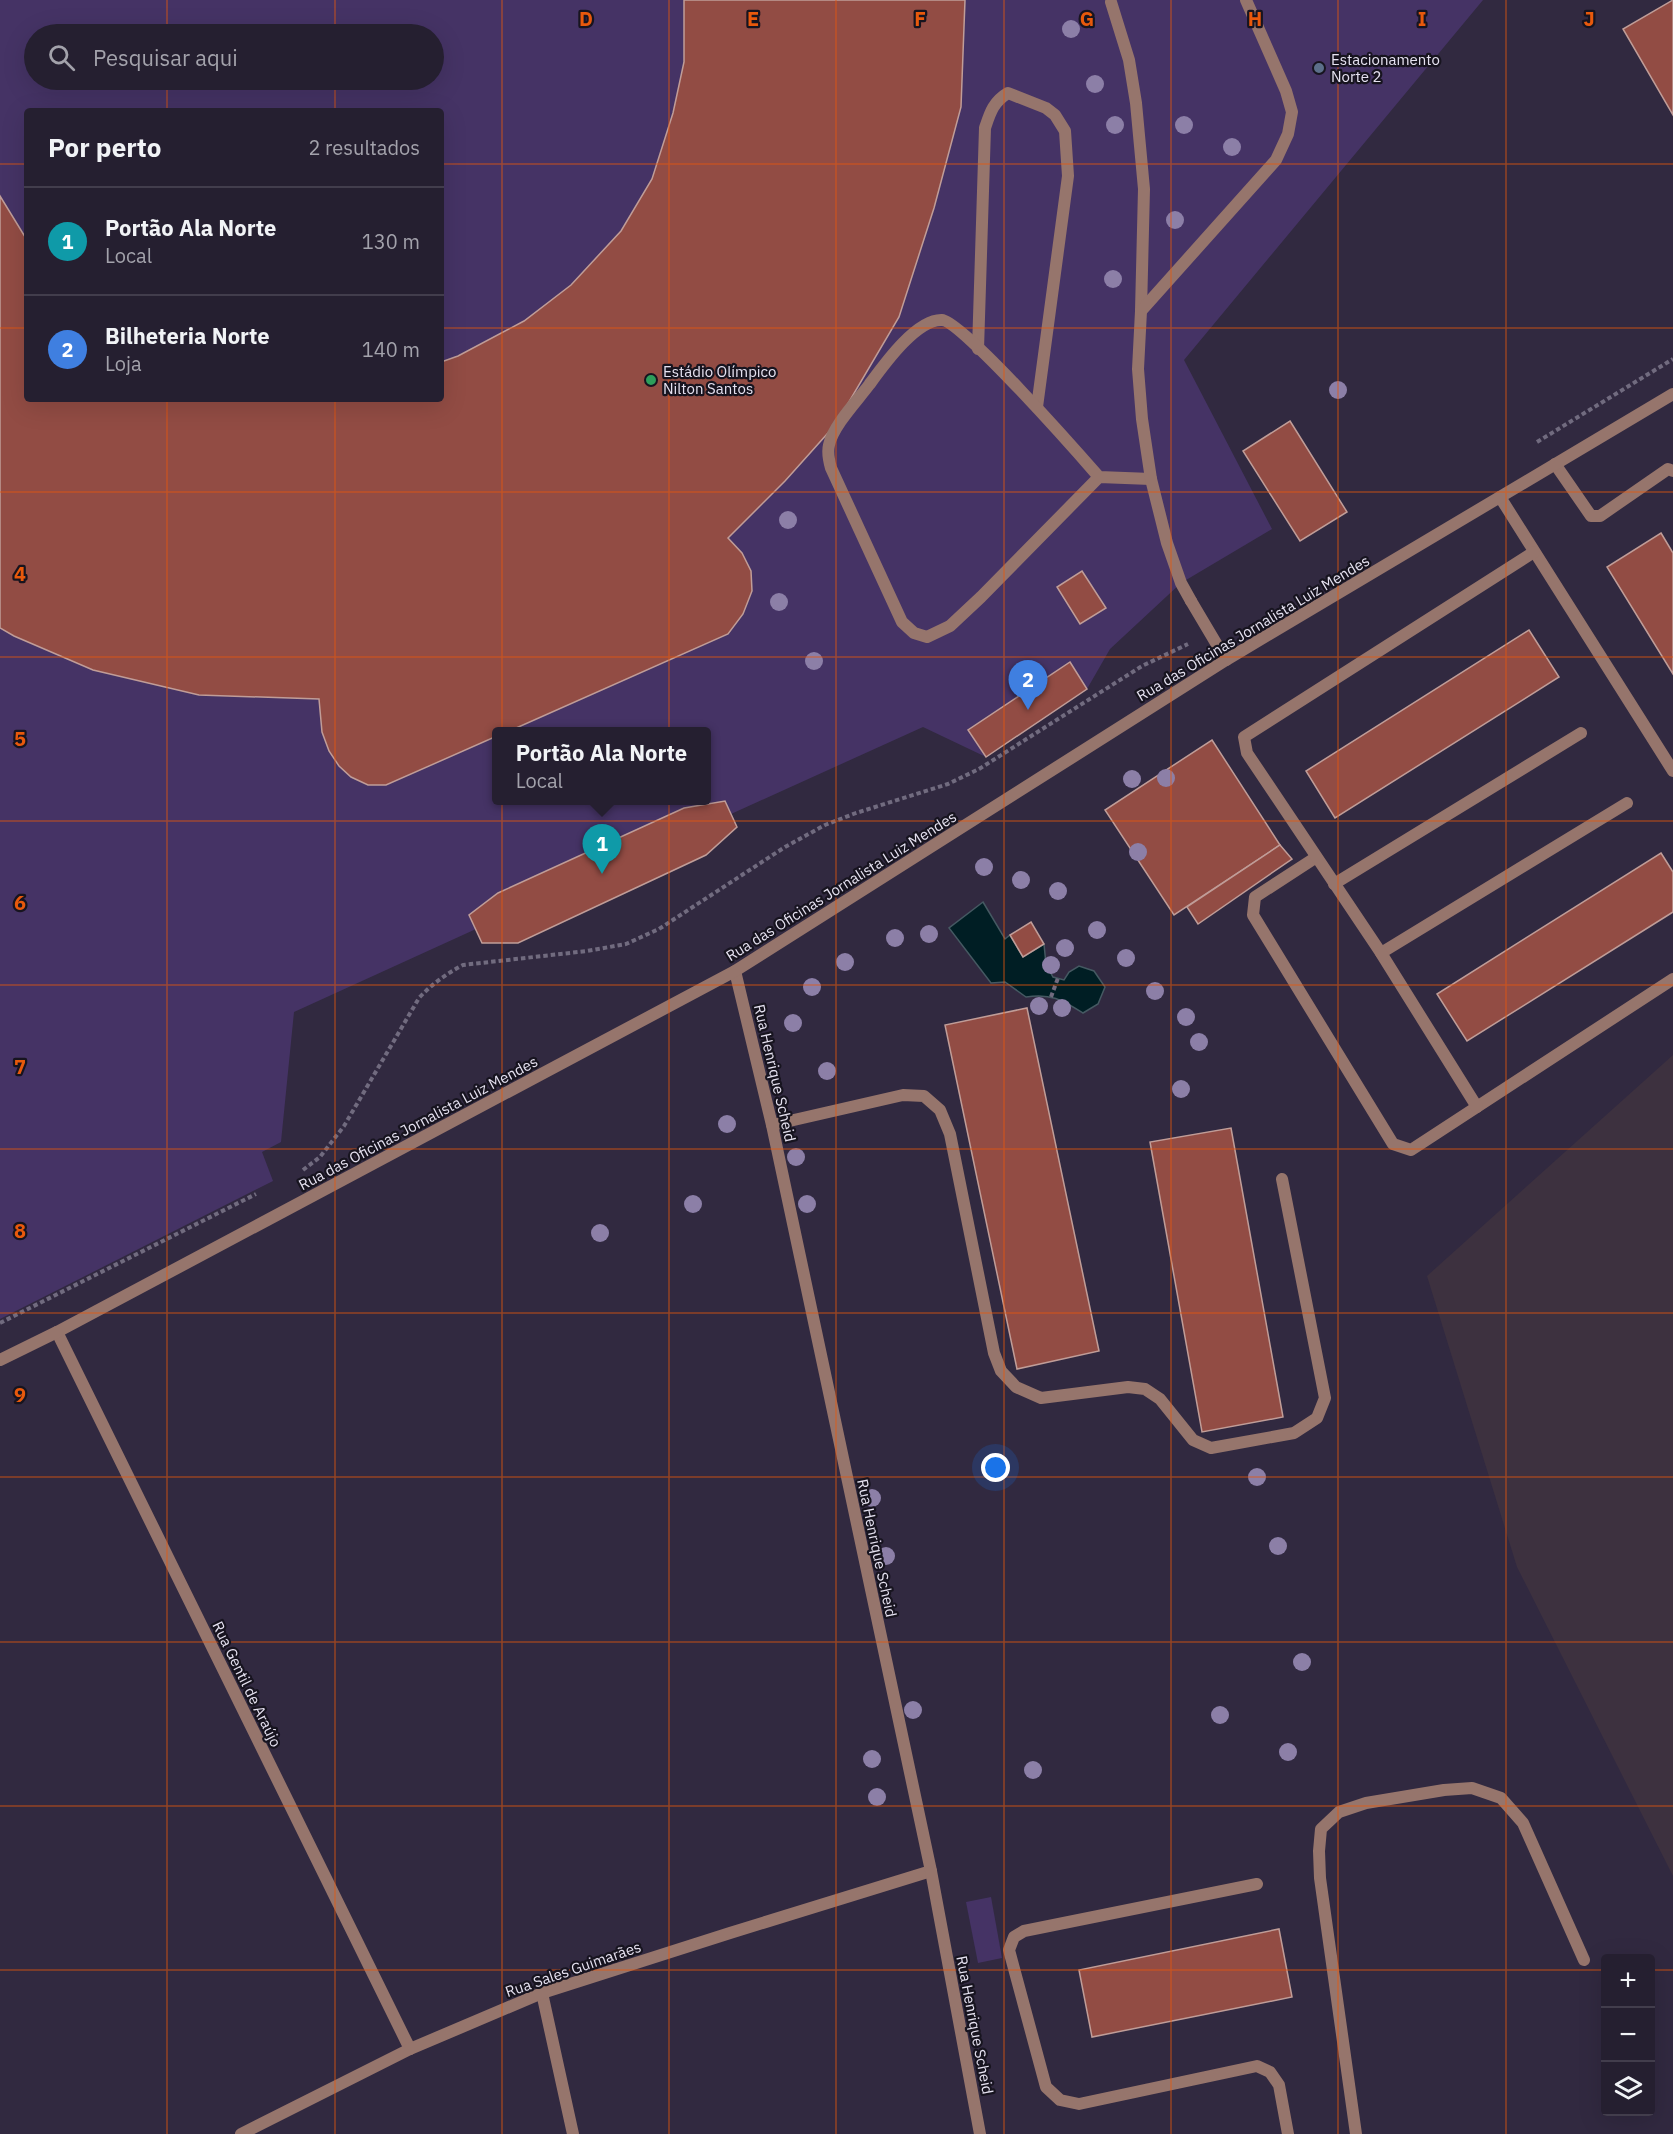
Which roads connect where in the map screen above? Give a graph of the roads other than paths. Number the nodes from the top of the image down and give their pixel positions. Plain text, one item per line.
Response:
1 (1246, 0) edge
2 (1111, 2) dead end
3 (1141, 311) junction
4 (978, 349) junction
5 (1673, 394) edge
6 (1037, 407) junction
7 (1555, 464) junction
8 (1673, 471) edge
9 (1099, 477) junction
10 (1151, 479) junction
11 (1500, 497) junction
12 (1534, 552) junction
13 (1226, 660) junction
14 (1581, 733) dead end
15 (1673, 771) edge
16 (1627, 803) dead end
17 (1315, 858) junction
18 (1334, 884) junction
19 (1381, 953) junction
20 (735, 971) junction
21 (1673, 980) edge
22 (1477, 1107) junction
23 (772, 1125) junction
24 (1282, 1179) dead end
25 (57, 1332) junction
26 (0, 1360) edge
27 (931, 1871) junction
28 (1257, 1884) dead end
29 (1584, 1960) dead end
30 (542, 1994) junction
31 (410, 2049) junction
32 (264, 2123) junction
33 (241, 2134) edge
34 (257, 2134) edge
35 (573, 2134) edge
36 (980, 2134) edge
37 (1288, 2134) edge
38 (1356, 2134) edge

1 - 3 street
2 - 3 street
3 - 10 street
4 - 6 street
4 - 6 street
4 - 9 street
5 - 7 street, Rua das Oficinas Jornalista Luiz Mendes
6 - 9 street
7 - 8 street
7 - 11 street, Rua das Oficinas Jornalista Luiz Mendes
9 - 10 street
10 - 13 street
11 - 12 street
11 - 13 street, Rua das Oficinas Jornalista Luiz Mendes
12 - 15 street
12 - 17 street
13 - 20 street, Rua das Oficinas Jornalista Luiz Mendes
14 - 18 street
16 - 19 street
17 - 18 street
17 - 22 street
18 - 19 street
19 - 22 street
20 - 23 street, Rua Henrique Scheid
20 - 25 street, Rua das Oficinas Jornalista Luiz Mendes
21 - 22 street
23 - 24 street
23 - 27 street, Rua Henrique Scheid
25 - 26 street, Rua das Oficinas Jornalista Luiz Mendes
25 - 31 street, Rua Gentil de Araújo
27 - 30 street, Rua Sales Guimarães
27 - 36 street, Rua Henrique Scheid
28 - 37 street
29 - 38 street
30 - 31 street, Rua Sales Guimarães
30 - 35 street
31 - 32 street, Rua Sales Guimarães
32 - 33 street, Rua Sales Guimarães
32 - 34 street

